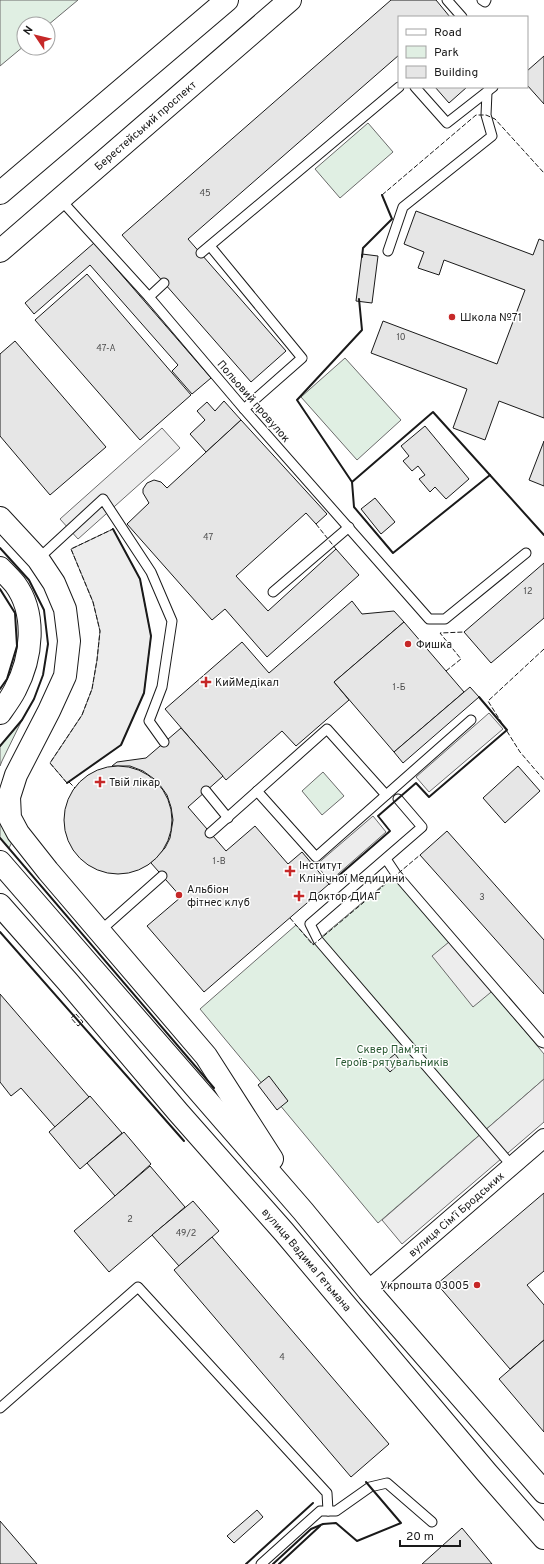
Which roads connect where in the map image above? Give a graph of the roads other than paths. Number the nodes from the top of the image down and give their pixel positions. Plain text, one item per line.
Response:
1 (227, 0) edge
2 (290, 0) edge
3 (447, 0) edge
4 (482, 0) edge
5 (486, 0) edge
6 (461, 16) edge
7 (398, 88) edge
8 (416, 88) edge
9 (490, 90) edge
10 (0, 193) edge
11 (60, 199) junction
12 (210, 246) junction
13 (0, 251) edge
14 (388, 251) dead end
15 (201, 253) dead end
16 (164, 283) dead end
17 (149, 297) junction
18 (244, 409) junction
19 (0, 518) edge
20 (349, 527) junction
21 (526, 553) dead end
22 (38, 560) junction
23 (0, 568) edge
24 (272, 592) dead end
25 (0, 713) edge
26 (471, 720) dead end
27 (164, 742) dead end
28 (206, 791) dead end
29 (257, 791) junction
30 (386, 795) junction
31 (398, 798) dead end
32 (228, 818) junction
33 (210, 833) dead end
34 (386, 859) junction
35 (0, 862) edge
36 (162, 876) dead end
37 (0, 905) edge
38 (100, 931) junction
39 (544, 1043) edge
40 (544, 1138) edge
41 (512, 1166) junction
42 (304, 1211) junction
43 (368, 1290) junction
44 (0, 1408) edge
45 (544, 1492) edge
46 (328, 1511) junction
47 (432, 1522) dead end
48 (544, 1538) edge
49 (261, 1564) edge

1 - 10 main road
2 - 11 main road, Берестейський проспект
3 - 6 lane
4 - 5 lane
7 - 12 lane
8 - 9 lane
9 - 14 lane
11 - 13 main road, Берестейський проспект
11 - 17 lane, Польовий провулок
12 - 15 lane
12 - 18 lane
16 - 17 lane
17 - 18 lane, Польовий провулок
18 - 20 lane, Польовий провулок
19 - 22 main road
20 - 21 lane, Польовий провулок
20 - 24 lane
22 - 27 lane
22 - 38 main road
23 - 25 main road
26 - 30 lane
28 - 32 lane
29 - 30 lane
29 - 30 lane
29 - 32 lane
31 - 34 lane
32 - 33 lane
34 - 39 lane
34 - 41 lane
35 - 42 main road
36 - 38 lane
37 - 48 main road, вулиця Вадима Гетьмана
38 - 42 main road
40 - 41 street, вулиця Сімʼї Бродських
41 - 43 street, вулиця Сімʼї Бродських
42 - 43 main road
43 - 45 main road
44 - 46 lane
46 - 47 lane
46 - 49 lane

